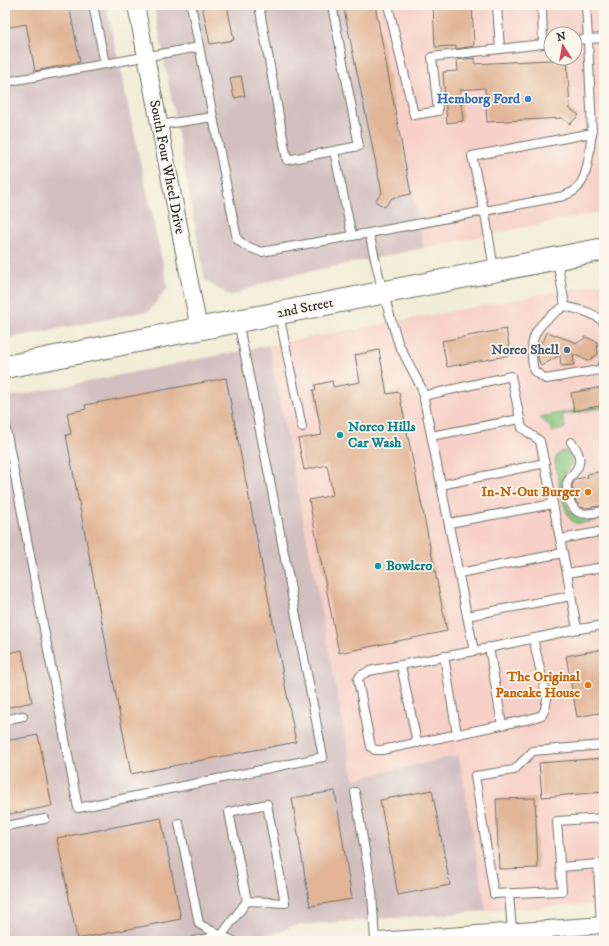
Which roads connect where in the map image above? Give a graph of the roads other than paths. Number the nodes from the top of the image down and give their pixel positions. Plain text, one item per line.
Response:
1 (93, 5) edge
2 (136, 5) edge
3 (191, 5) edge
4 (259, 5) edge
5 (332, 5) edge
6 (388, 5) edge
7 (497, 5) edge
8 (542, 5) edge
9 (586, 5) edge
10 (545, 26) edge
11 (604, 38) edge
12 (583, 39) edge
13 (588, 39) junction
14 (543, 44) edge
15 (199, 47) junction
16 (500, 49) junction
17 (146, 56) junction
18 (105, 64) junction
19 (5, 82) edge
20 (213, 116) junction
21 (159, 125) junction
22 (592, 133) junction
23 (334, 151) junction
24 (484, 212) junction
25 (370, 233) junction
26 (352, 236) junction
27 (604, 249) edge
28 (557, 258) junction
29 (494, 271) junction
30 (383, 293) junction
31 (564, 306) junction
32 (278, 313) junction
33 (238, 321) junction
34 (604, 323) edge
35 (199, 329) junction
36 (604, 364) edge
37 (5, 367) edge
38 (423, 396) junction
39 (520, 419) junction
40 (5, 424) edge
41 (302, 427) dead end
42 (431, 436) junction
43 (571, 442) dead end
44 (545, 463) junction
45 (441, 485) junction
46 (553, 504) junction
47 (604, 511) edge
48 (449, 523) junction
49 (604, 531) edge
50 (560, 539) junction
51 (563, 553) junction
52 (604, 567) edge
53 (459, 573) junction
54 (567, 573) junction
55 (571, 596) junction
56 (467, 616) junction
57 (604, 625) edge
58 (577, 629) junction
59 (533, 638) junction
60 (489, 648) junction
61 (474, 651) junction
62 (444, 656) junction
63 (402, 665) junction
64 (23, 716) dead end
65 (5, 720) edge
66 (502, 725) junction
67 (457, 734) junction
68 (417, 743) junction
69 (604, 745) edge
70 (356, 792) dead end
71 (604, 818) edge
72 (45, 819) dead end
73 (179, 823) dead end
74 (5, 826) edge
75 (601, 864) edge
76 (561, 867) junction
77 (509, 893) junction
78 (247, 901) junction
79 (603, 925) edge
80 (512, 932) junction
81 (548, 935) edge
82 (221, 936) junction
83 (476, 938) edge
84 (440, 939) edge
85 (194, 941) edge
86 (234, 941) edge
87 (376, 941) edge

1 - 18 lane
2 - 17 street, South Four Wheel Drive
3 - 15 lane
4 - 23 lane
5 - 23 lane
6 - 16 lane
7 - 16 lane
8 - 10 lane
9 - 13 lane
11 - 13 lane
12 - 13 lane
13 - 22 lane
14 - 16 lane
15 - 17 lane
15 - 20 lane
17 - 18 lane
17 - 21 street, South Four Wheel Drive
18 - 19 lane
20 - 21 lane
20 - 26 lane
21 - 35 street, South Four Wheel Drive
22 - 24 lane
22 - 24 lane
23 - 26 lane
24 - 25 lane
24 - 29 lane
25 - 26 lane
25 - 30 lane
27 - 28 main road, 2nd Street
28 - 29 main road, 2nd Street
28 - 31 lane
29 - 30 main road, 2nd Street
30 - 32 main road, 2nd Street
30 - 38 lane
31 - 34 lane
31 - 36 lane
32 - 33 main road, 2nd Street
32 - 41 lane
33 - 35 main road, 2nd Street
33 - 40 lane
35 - 37 main road, 2nd Street
38 - 39 lane
38 - 42 lane
39 - 42 lane
39 - 44 lane
42 - 45 lane
43 - 47 lane
44 - 45 lane
44 - 46 lane
45 - 48 lane
46 - 48 lane
46 - 50 lane
48 - 53 lane
49 - 50 lane
50 - 51 lane
51 - 53 lane
51 - 54 lane
52 - 54 lane
53 - 56 lane
54 - 55 lane
55 - 56 lane
55 - 58 lane
56 - 61 lane
57 - 58 lane
58 - 59 lane
59 - 60 lane
59 - 66 lane
60 - 61 lane
60 - 66 lane
61 - 62 lane
62 - 63 lane
62 - 67 lane
63 - 68 lane
63 - 68 lane
64 - 65 lane
66 - 67 lane
67 - 68 lane
69 - 77 lane
70 - 87 lane
71 - 76 lane
72 - 74 lane
73 - 82 lane
75 - 76 lane
75 - 79 lane
76 - 77 lane
77 - 80 lane
78 - 78 lane
78 - 82 lane
79 - 81 street
80 - 81 street
80 - 83 street
82 - 85 lane
82 - 86 lane
83 - 84 street
84 - 87 street

